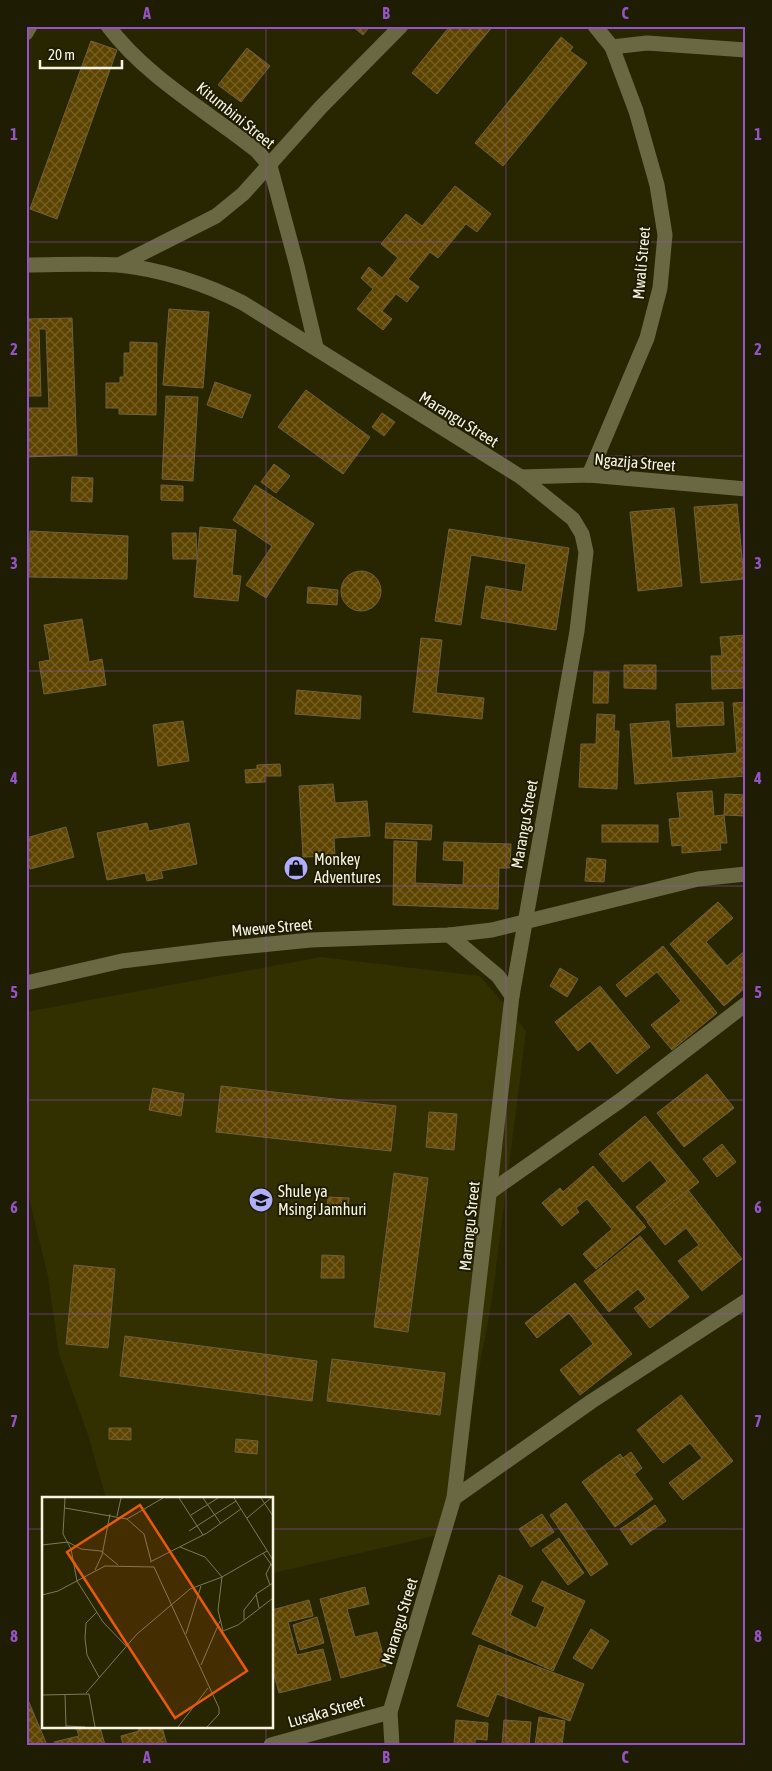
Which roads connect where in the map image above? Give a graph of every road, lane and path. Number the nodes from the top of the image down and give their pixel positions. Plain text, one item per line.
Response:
1 (30, 26) edge
2 (108, 26) edge
3 (400, 26) edge
4 (595, 26) edge
5 (26, 33) edge
6 (612, 47) junction
7 (746, 50) edge
8 (270, 166) junction
9 (119, 265) junction
10 (26, 266) edge
11 (316, 348) junction
12 (589, 475) junction
13 (521, 478) junction
14 (746, 489) edge
15 (746, 874) edge
16 (524, 922) junction
17 (449, 935) junction
18 (26, 983) edge
19 (512, 996) junction
20 (746, 1004) edge
21 (490, 1192) junction
22 (746, 1301) edge
23 (454, 1498) junction
24 (390, 1712) junction
25 (271, 1745) edge
26 (392, 1745) edge

1 - 5 street
2 - 8 street, Kitumbini Street
3 - 8 street
4 - 6 street, Mwali Street
6 - 7 street
6 - 12 street, Mwali Street
8 - 9 street
8 - 11 street, Kitumbini Street
9 - 10 street, Marangu Street
9 - 11 street, Marangu Street
11 - 13 street, Marangu Street
12 - 13 street, Ngazija Street
12 - 14 street, Ngazija Street
13 - 16 street, Marangu Street
15 - 16 street, Mwewe Street
16 - 17 street, Mwewe Street
16 - 19 street, Marangu Street
17 - 18 street, Mwewe Street
17 - 19 street
19 - 21 street, Marangu Street
20 - 21 street
21 - 23 street, Marangu Street
22 - 23 street
23 - 24 street, Marangu Street
24 - 25 street, Lusaka Street
24 - 26 street, Marangu Street

